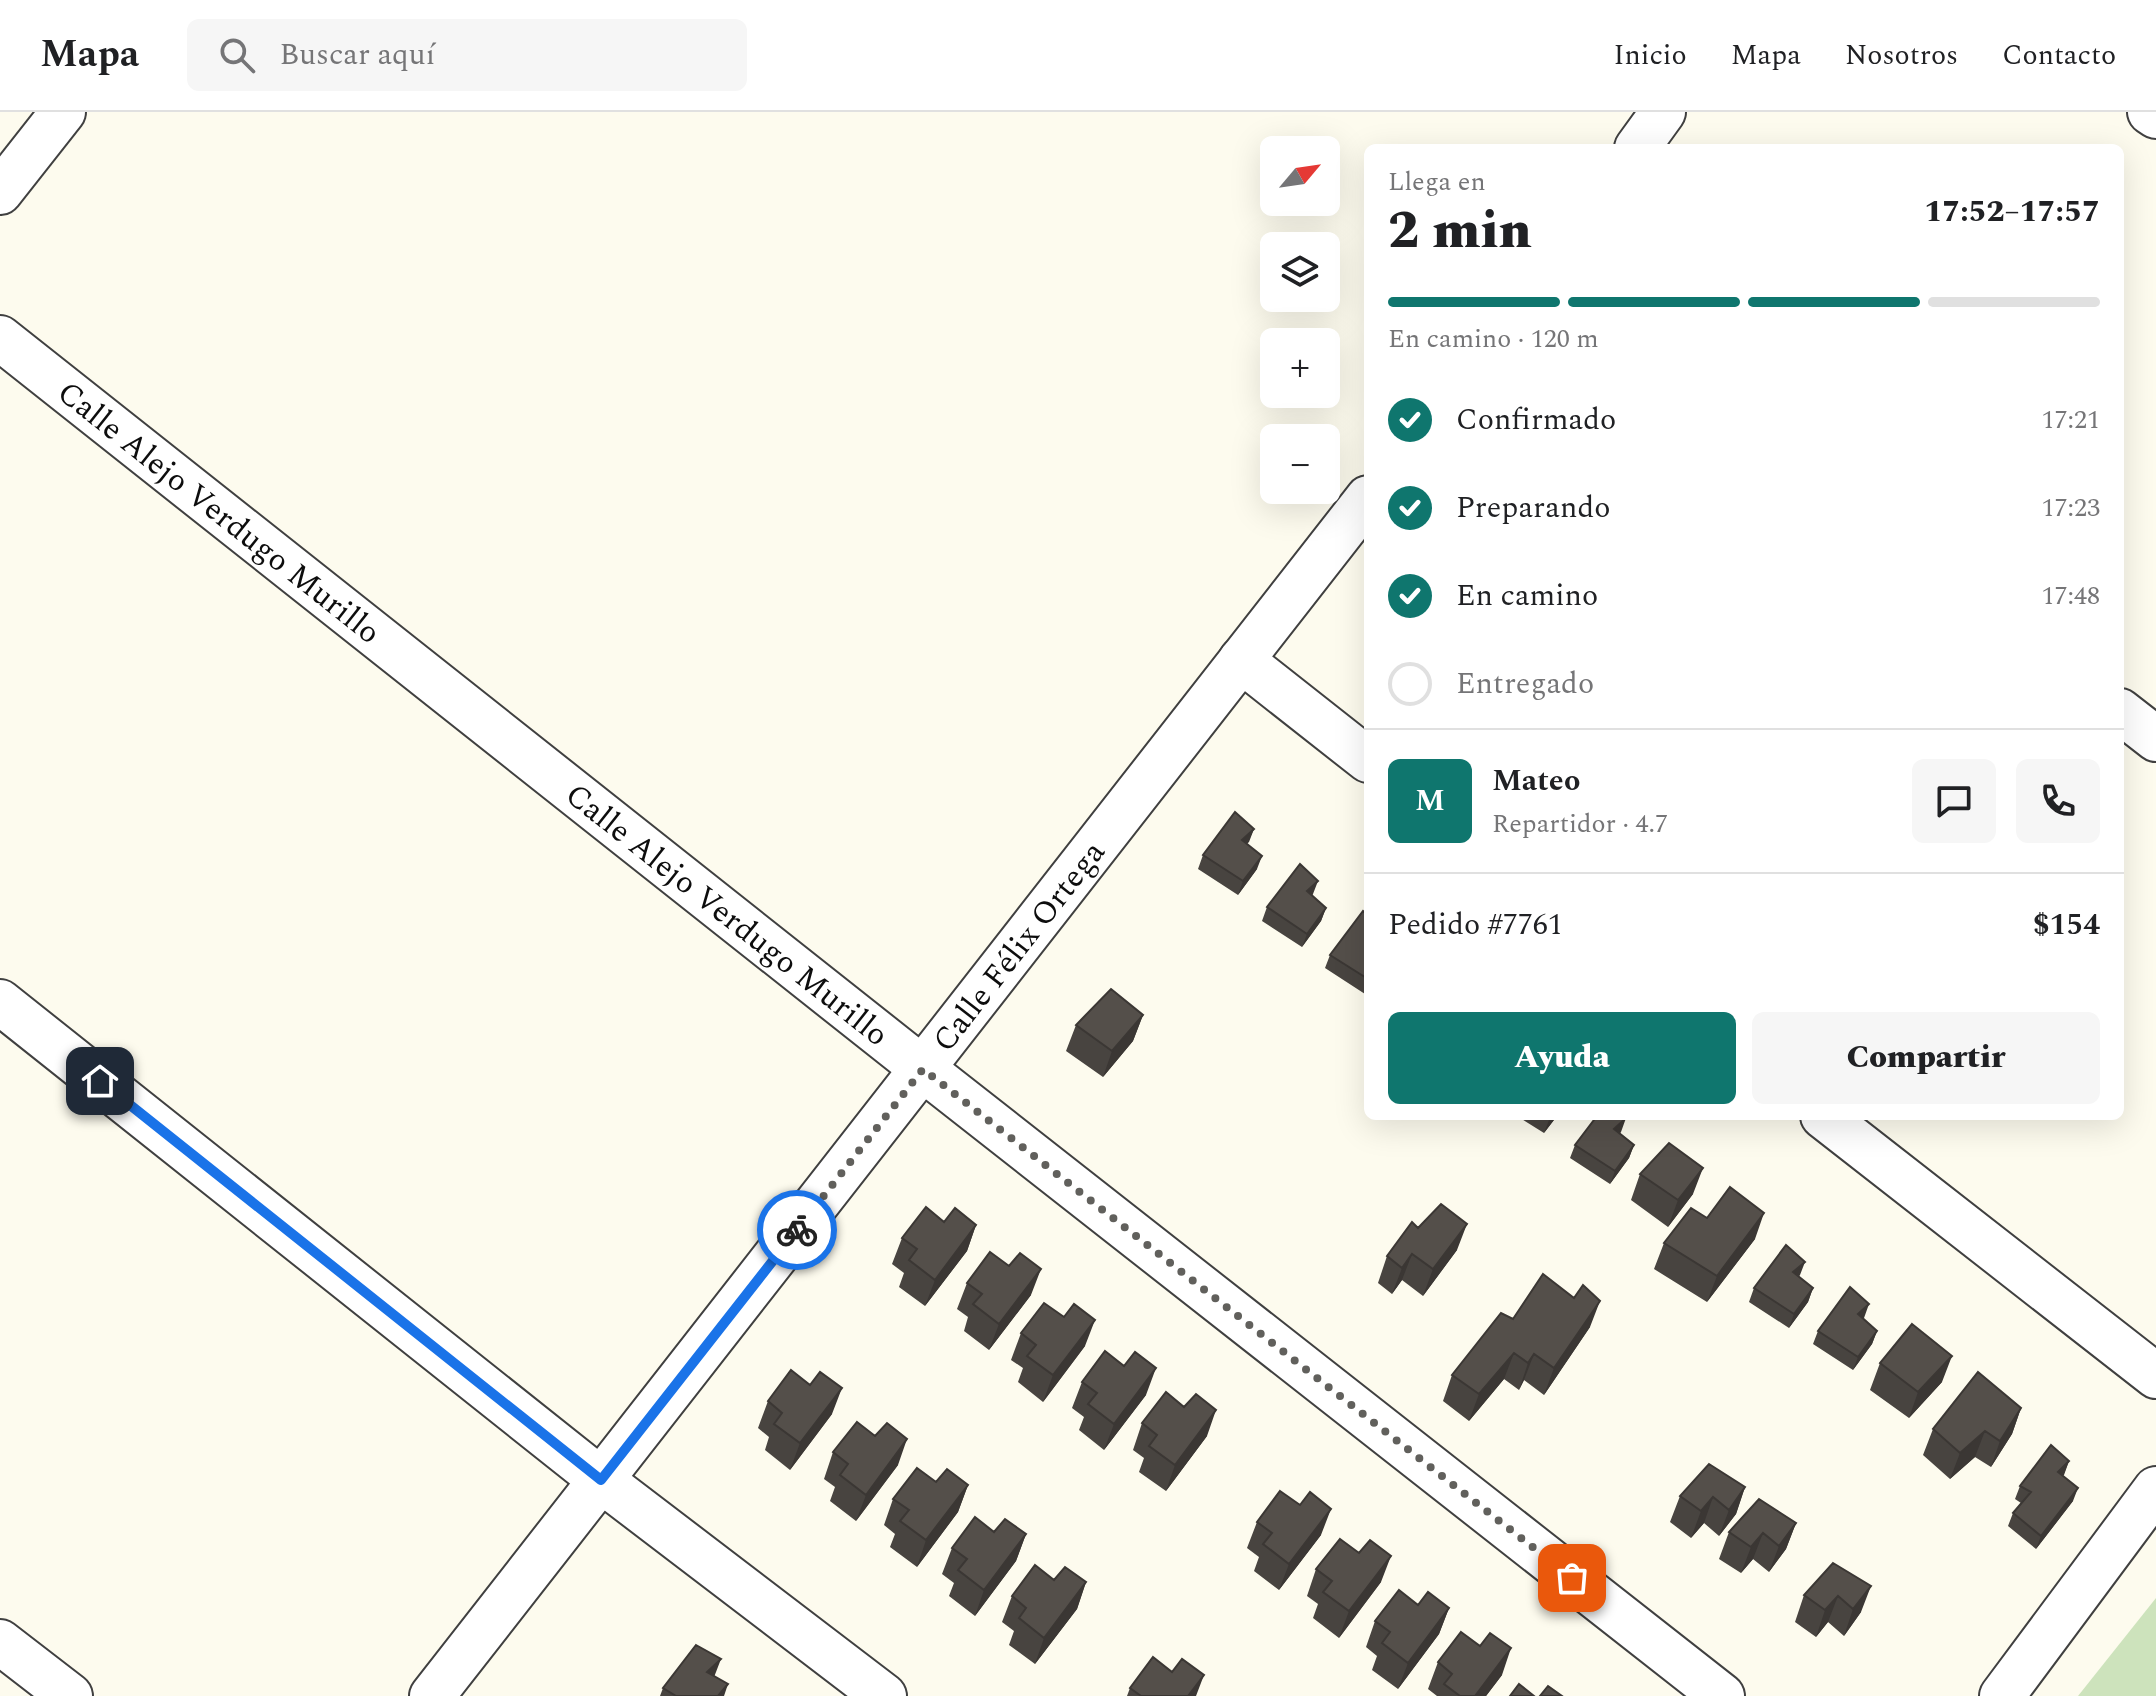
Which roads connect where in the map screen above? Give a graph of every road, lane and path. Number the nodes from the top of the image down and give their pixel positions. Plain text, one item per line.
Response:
1 (63, 112) edge
2 (1663, 112) edge
3 (2150, 112) edge
4 (2156, 116) edge
5 (1640, 144) edge
6 (0, 192) edge
7 (0, 338) edge
8 (1364, 503) edge
9 (1241, 660) junction
10 (2124, 714) edge
11 (2156, 739) edge
12 (1364, 757) edge
13 (0, 1002) edge
14 (923, 1069) junction
15 (1828, 1120) edge
16 (2156, 1376) edge
17 (601, 1480) junction
18 (2156, 1489) edge
19 (0, 1642) edge
20 (70, 1696) edge
21 (432, 1696) edge
22 (884, 1696) edge
23 (1722, 1696) edge
24 (2002, 1696) edge

1 - 6 street
2 - 5 street
3 - 4 street
7 - 14 street, Calle Alejo Verdugo Murillo
8 - 9 street, Calle Félix Ortega
9 - 12 street
9 - 14 street, Calle Félix Ortega
10 - 11 street
13 - 17 street
14 - 17 street, Calle Félix Ortega
14 - 23 street, Calle Alejo Verdugo Murillo
15 - 16 street
17 - 21 street, Calle Félix Ortega
17 - 22 street
18 - 24 street
19 - 20 street

